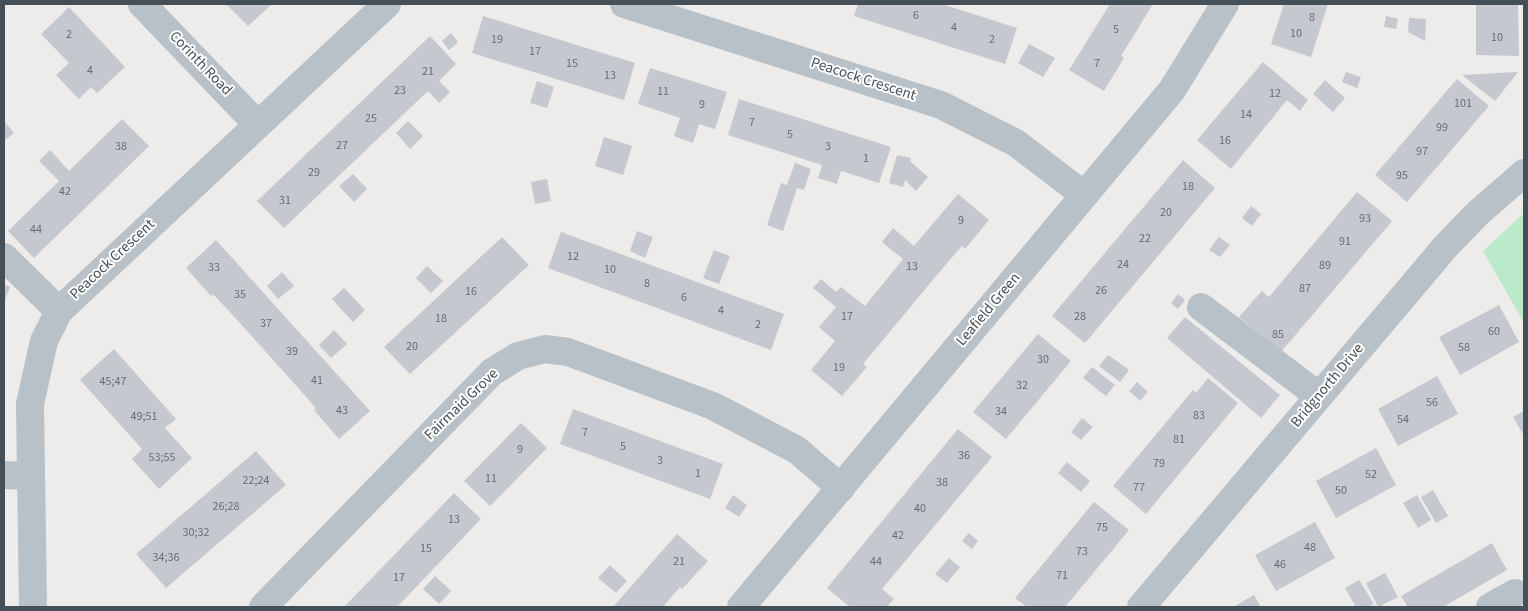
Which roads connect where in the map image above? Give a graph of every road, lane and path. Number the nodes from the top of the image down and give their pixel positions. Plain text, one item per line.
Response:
1 (142, 4) edge
2 (387, 4) edge
3 (624, 4) edge
4 (1225, 4) edge
5 (258, 125) junction
6 (1524, 173) edge
7 (1084, 195) junction
8 (4, 256) edge
9 (1201, 307) dead end
10 (59, 311) junction
11 (1319, 396) junction
12 (4, 475) edge
13 (31, 476) junction
14 (841, 488) junction
15 (1515, 593) dead end
16 (32, 607) edge
17 (263, 607) edge
18 (741, 607) edge
19 (1141, 607) edge
20 (1490, 607) edge

1 - 5 street, Corinth Road
2 - 5 street, Peacock Crescent
3 - 7 street, Peacock Crescent
4 - 7 street, Leafield Green
5 - 10 street, Peacock Crescent
6 - 11 street, Bridgnorth Drive
7 - 14 street, Leafield Green
8 - 10 street
9 - 11 street
10 - 13 street, Peacock Crescent
11 - 19 street, Bridgnorth Drive
12 - 13 street
13 - 16 street, Peacock Crescent
14 - 17 street, Fairmaid Grove
14 - 18 street, Leafield Green
15 - 20 street

